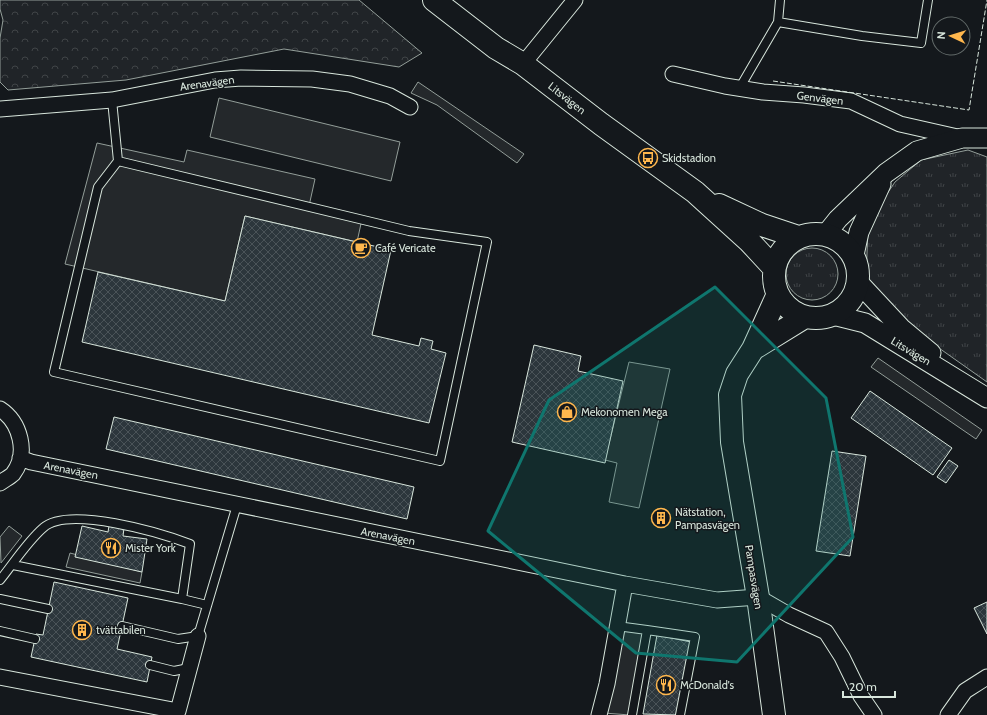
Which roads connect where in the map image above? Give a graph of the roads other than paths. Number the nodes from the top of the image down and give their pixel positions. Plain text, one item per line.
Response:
1 (434, 0) edge
2 (575, 0) edge
3 (780, 0) edge
4 (928, 0) edge
5 (778, 22) junction
6 (523, 64) junction
7 (673, 74) dead end
8 (739, 89) junction
9 (112, 100) junction
10 (410, 107) dead end
11 (0, 109) edge
12 (962, 138) junction
13 (987, 138) edge
14 (118, 161) junction
15 (886, 173) junction
16 (700, 196) junction
17 (826, 234) junction
18 (798, 237) junction
19 (854, 255) junction
20 (774, 268) junction
21 (859, 283) junction
22 (778, 294) junction
23 (833, 315) junction
24 (805, 316) junction
25 (753, 349) junction
26 (986, 397) edge
27 (0, 409) edge
28 (20, 458) junction
29 (0, 483) edge
30 (237, 505) junction
31 (13, 565) junction
32 (0, 580) edge
33 (625, 584) junction
34 (758, 597) junction
35 (0, 599) edge
36 (182, 599) junction
37 (207, 605) junction
38 (48, 609) dead end
39 (122, 626) dead end
40 (617, 626) junction
41 (647, 630) junction
42 (0, 631) edge
43 (198, 636) junction
44 (35, 639) dead end
45 (150, 665) dead end
46 (189, 668) junction
47 (0, 677) edge
48 (987, 677) edge
49 (599, 715) edge
50 (632, 715) edge
51 (680, 715) edge
52 (774, 715) edge
53 (874, 715) edge
54 (948, 715) edge

1 - 6 main road, Litsvägen
2 - 6 street
3 - 5 lane
4 - 5 lane
5 - 8 lane
6 - 16 main road, Litsvägen
7 - 8 street, Genvägen
8 - 12 street, Genvägen
9 - 10 street, Arenavägen
9 - 11 street, Arenavägen
9 - 14 lane
12 - 13 street, Genvägen
12 - 15 street, Genvägen
14 - 14 lane
15 - 17 street, Genvägen
15 - 19 street
16 - 18 main road, Litsvägen
16 - 20 main road, Litsvägen
17 - 18 main road
17 - 19 main road
18 - 20 main road
19 - 21 main road
20 - 22 main road
21 - 23 main road
21 - 26 street, Litsvägen
22 - 24 main road
22 - 25 main road, Pampasvägen
23 - 24 main road
23 - 26 street, Litsvägen
24 - 25 main road, Pampasvägen
25 - 34 main road, Pampasvägen
27 - 28 street
28 - 29 street
28 - 30 street, Arenavägen
30 - 33 street, Arenavägen
30 - 37 lane
31 - 32 lane
31 - 36 lane
31 - 36 lane
33 - 34 street, Arenavägen
33 - 40 street
34 - 52 main road, Pampasvägen
34 - 53 street
35 - 38 lane
36 - 37 lane
37 - 43 lane
39 - 43 lane
40 - 41 lane
40 - 49 street
41 - 50 lane
41 - 51 lane
42 - 44 lane
43 - 46 street
45 - 46 lane
46 - 47 street
48 - 54 street

